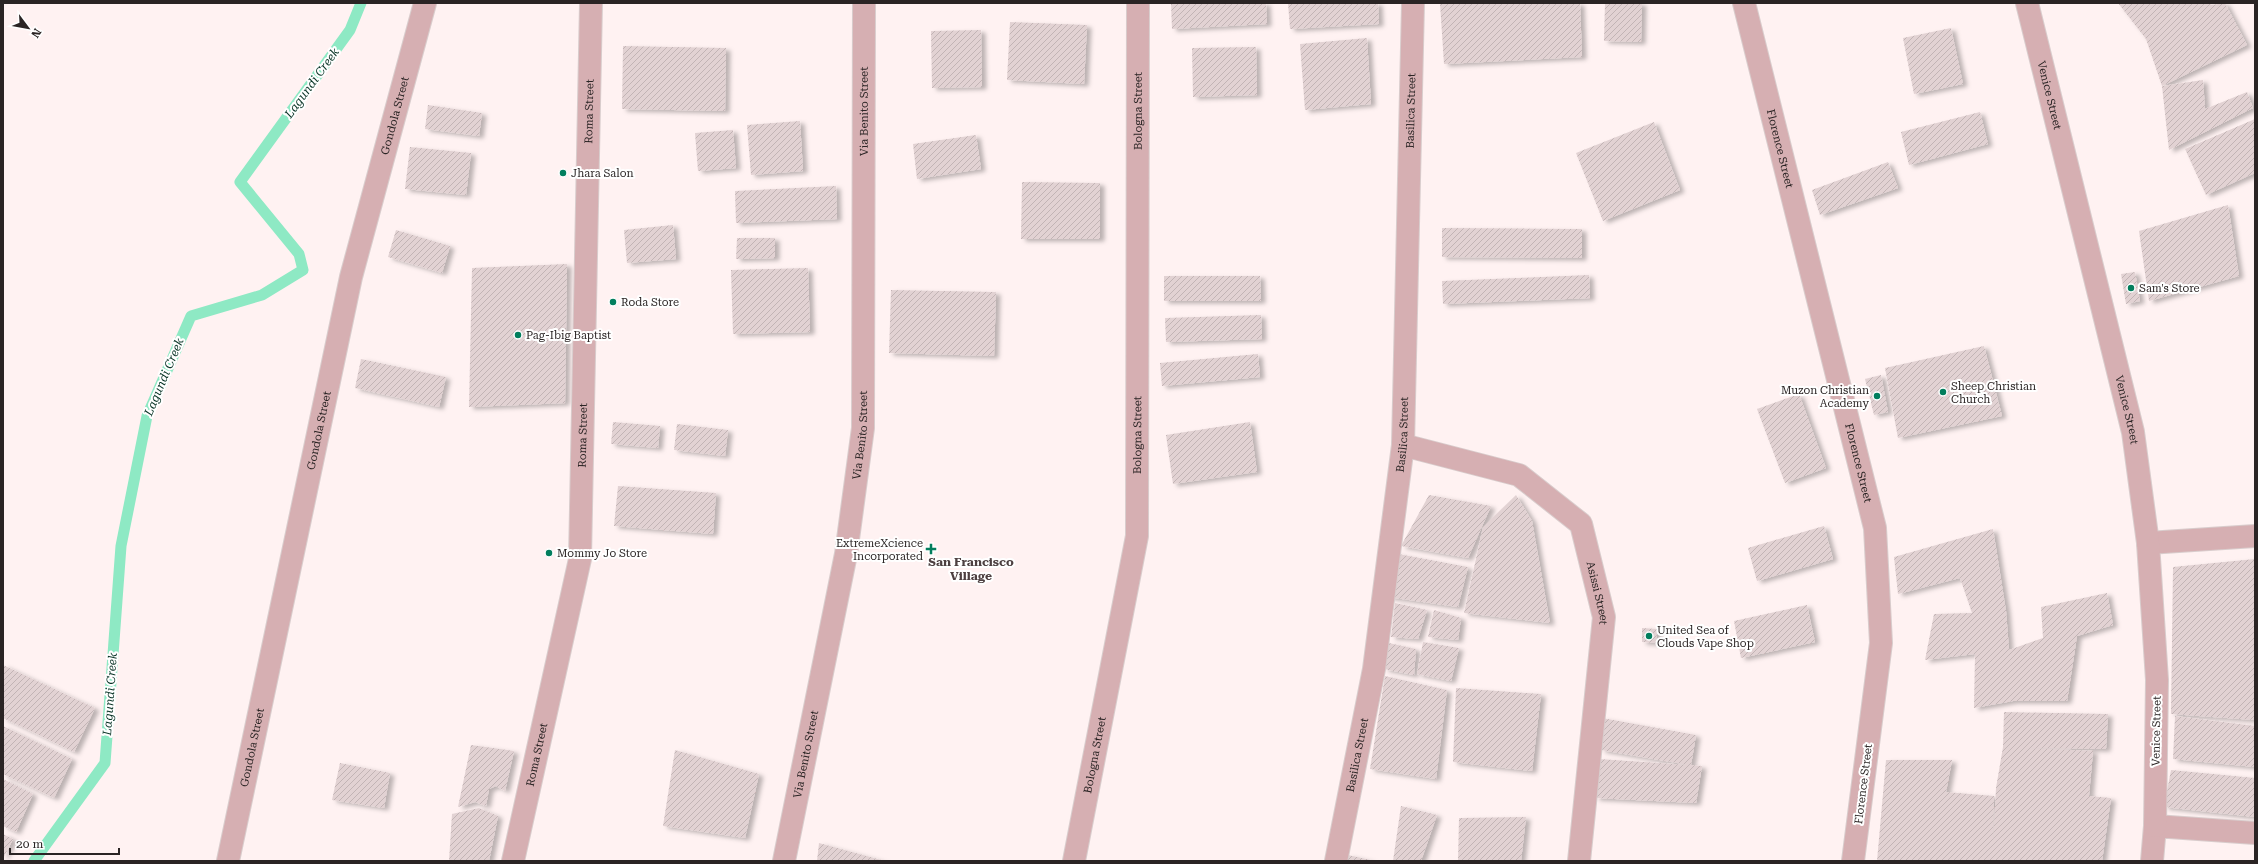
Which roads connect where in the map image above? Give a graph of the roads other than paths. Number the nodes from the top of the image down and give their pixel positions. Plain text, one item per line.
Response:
1 (425, 3) edge
2 (591, 3) edge
3 (864, 3) edge
4 (1138, 3) edge
5 (1414, 3) edge
6 (1744, 3) edge
7 (2027, 3) edge
8 (1403, 445) junction
9 (2255, 536) edge
10 (2148, 543) junction
11 (2154, 826) junction
12 (2255, 833) edge
13 (228, 861) edge
14 (513, 861) edge
15 (784, 861) edge
16 (1074, 861) edge
17 (1336, 861) edge
18 (1579, 861) edge
19 (1853, 861) edge
20 (2152, 861) edge

1 - 13 street, Gondola Street
2 - 14 street, Roma Street
3 - 15 street, Via Benito Street
4 - 16 street, Bologna Street
5 - 8 street, Basilica Street
6 - 19 street, Florence Street
7 - 10 street, Venice Street
8 - 17 street, Basilica Street
8 - 18 street, Asissi Street
9 - 10 street
10 - 11 street, Venice Street
11 - 12 street
11 - 20 street, Venice Street

